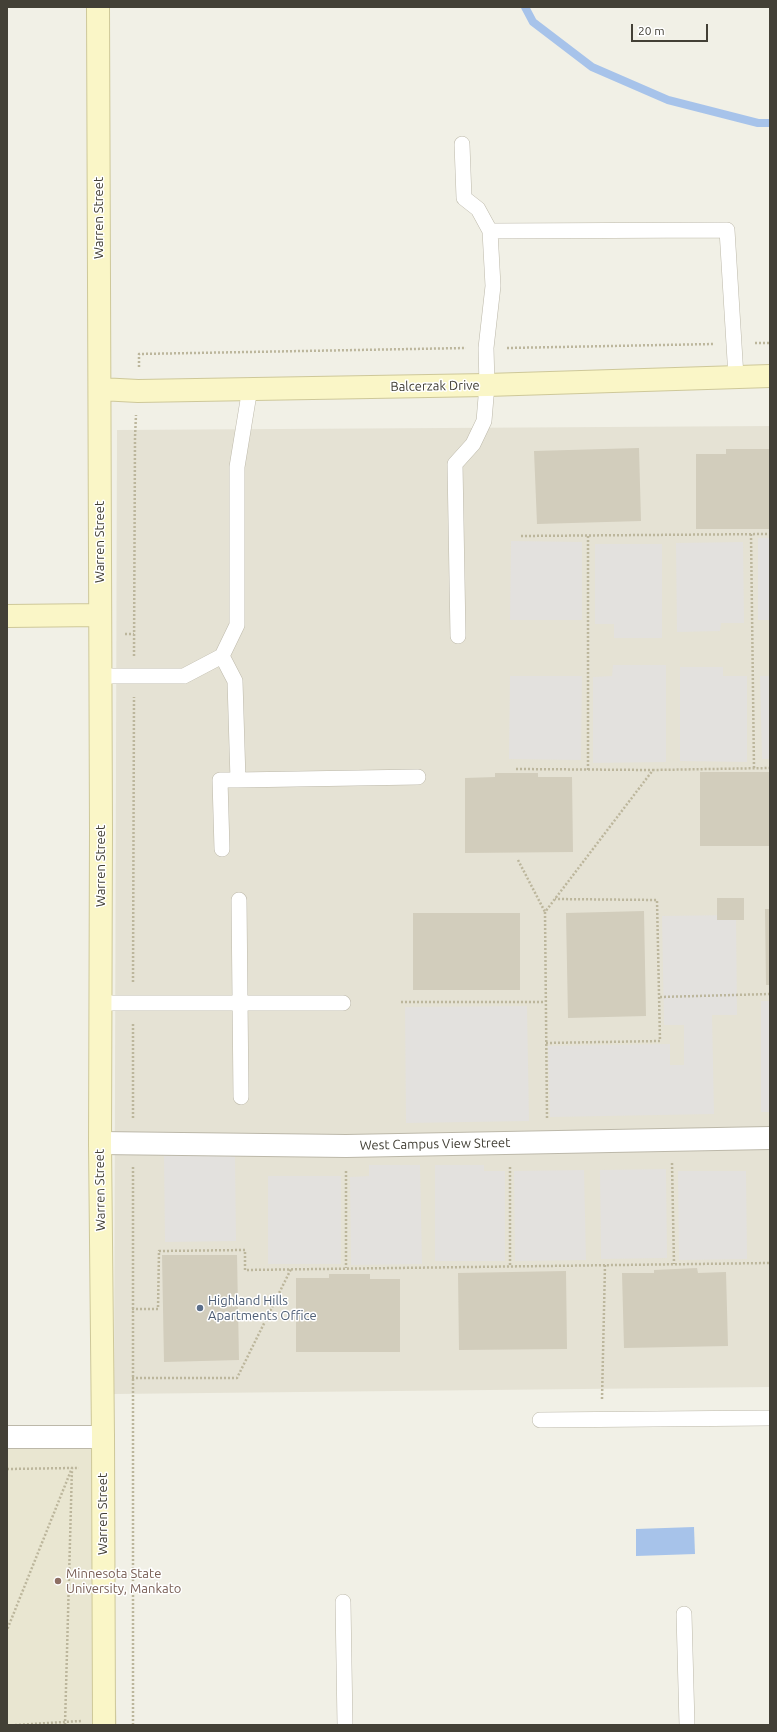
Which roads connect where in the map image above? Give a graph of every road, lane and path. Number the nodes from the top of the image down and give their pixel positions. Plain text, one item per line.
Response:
1 (98, 7) edge
2 (462, 144) dead end
3 (490, 231) junction
4 (770, 343) edge
5 (734, 344) junction
6 (486, 348) junction
7 (139, 354) dead end
8 (770, 376) edge
9 (736, 377) junction
10 (487, 385) junction
11 (250, 388) junction
12 (100, 389) junction
13 (138, 391) junction
14 (751, 534) junction
15 (770, 534) edge
16 (521, 536) dead end
17 (588, 536) junction
18 (100, 615) junction
19 (7, 616) edge
20 (458, 636) dead end
21 (222, 656) junction
22 (100, 676) junction
23 (134, 676) junction
24 (754, 768) junction
25 (770, 768) edge
26 (516, 769) dead end
27 (588, 770) junction
28 (653, 770) junction
29 (418, 777) dead end
30 (238, 780) junction
31 (222, 849) dead end
32 (518, 860) dead end
33 (555, 899) junction
34 (239, 900) dead end
35 (545, 912) junction
36 (770, 994) edge
37 (660, 997) junction
38 (401, 1002) dead end
39 (545, 1002) junction
40 (101, 1003) junction
41 (133, 1003) junction
42 (239, 1003) junction
43 (342, 1003) dead end
44 (546, 1043) junction
45 (241, 1097) dead end
46 (770, 1138) edge
47 (671, 1140) junction
48 (547, 1142) junction
49 (100, 1143) junction
50 (133, 1143) junction
51 (510, 1143) junction
52 (346, 1146) junction
53 (770, 1263) edge
54 (674, 1264) junction
55 (605, 1265) junction
56 (510, 1266) junction
57 (346, 1268) junction
58 (291, 1269) junction
59 (132, 1309) junction
60 (132, 1378) junction
61 (770, 1418) edge
62 (602, 1419) junction
63 (540, 1420) dead end
64 (7, 1437) edge
65 (103, 1437) junction
66 (72, 1468) junction
67 (7, 1469) edge
68 (342, 1602) dead end
69 (684, 1614) dead end
70 (7, 1630) edge
71 (133, 1715) junction
72 (104, 1722) edge
73 (65, 1724) edge
74 (15, 1725) edge
75 (133, 1725) edge
76 (345, 1725) edge
77 (687, 1725) edge

1 - 12 street, Warren Street
2 - 3 lane
3 - 5 lane
3 - 6 lane
4 - 5 path
5 - 6 path
5 - 9 lane
6 - 7 path
6 - 10 lane
8 - 9 street, Balcerzak Drive
9 - 10 street, Balcerzak Drive
10 - 11 street, Balcerzak Drive
10 - 20 lane
11 - 13 street, Balcerzak Drive
11 - 21 lane
12 - 13 street, Balcerzak Drive
12 - 18 street, Warren Street
13 - 23 path
14 - 15 path
14 - 17 path
14 - 24 path
16 - 17 path
17 - 27 path
18 - 19 street
18 - 22 street, Warren Street
21 - 23 lane
21 - 30 lane
22 - 23 lane
22 - 40 street, Warren Street
23 - 41 path
24 - 25 path
24 - 28 path
26 - 27 path
27 - 28 path
28 - 33 path
29 - 30 lane
30 - 31 lane
32 - 35 path
33 - 35 path
33 - 37 path
34 - 42 lane
35 - 39 path
36 - 37 path
37 - 44 path
38 - 39 path
39 - 44 path
40 - 41 lane
40 - 49 street, Warren Street
41 - 42 lane
41 - 50 path
42 - 43 lane
42 - 45 lane
44 - 48 path
46 - 47 street, West Campus View Street
47 - 48 street, West Campus View Street
47 - 54 path
48 - 51 street, West Campus View Street
49 - 50 street, West Campus View Street
49 - 65 street, Warren Street
50 - 52 street, West Campus View Street
50 - 59 path
51 - 52 street, West Campus View Street
51 - 56 path
52 - 57 path
53 - 54 path
54 - 55 path
55 - 56 path
55 - 62 path
56 - 57 path
57 - 58 path
58 - 59 path
58 - 60 path
59 - 60 path
60 - 71 path
61 - 62 lane
62 - 63 lane
64 - 65 street
65 - 72 street, Warren Street
66 - 67 path
66 - 70 path
66 - 73 path
68 - 76 lane
69 - 77 lane
71 - 72 path
71 - 75 path
72 - 73 path
73 - 74 path

